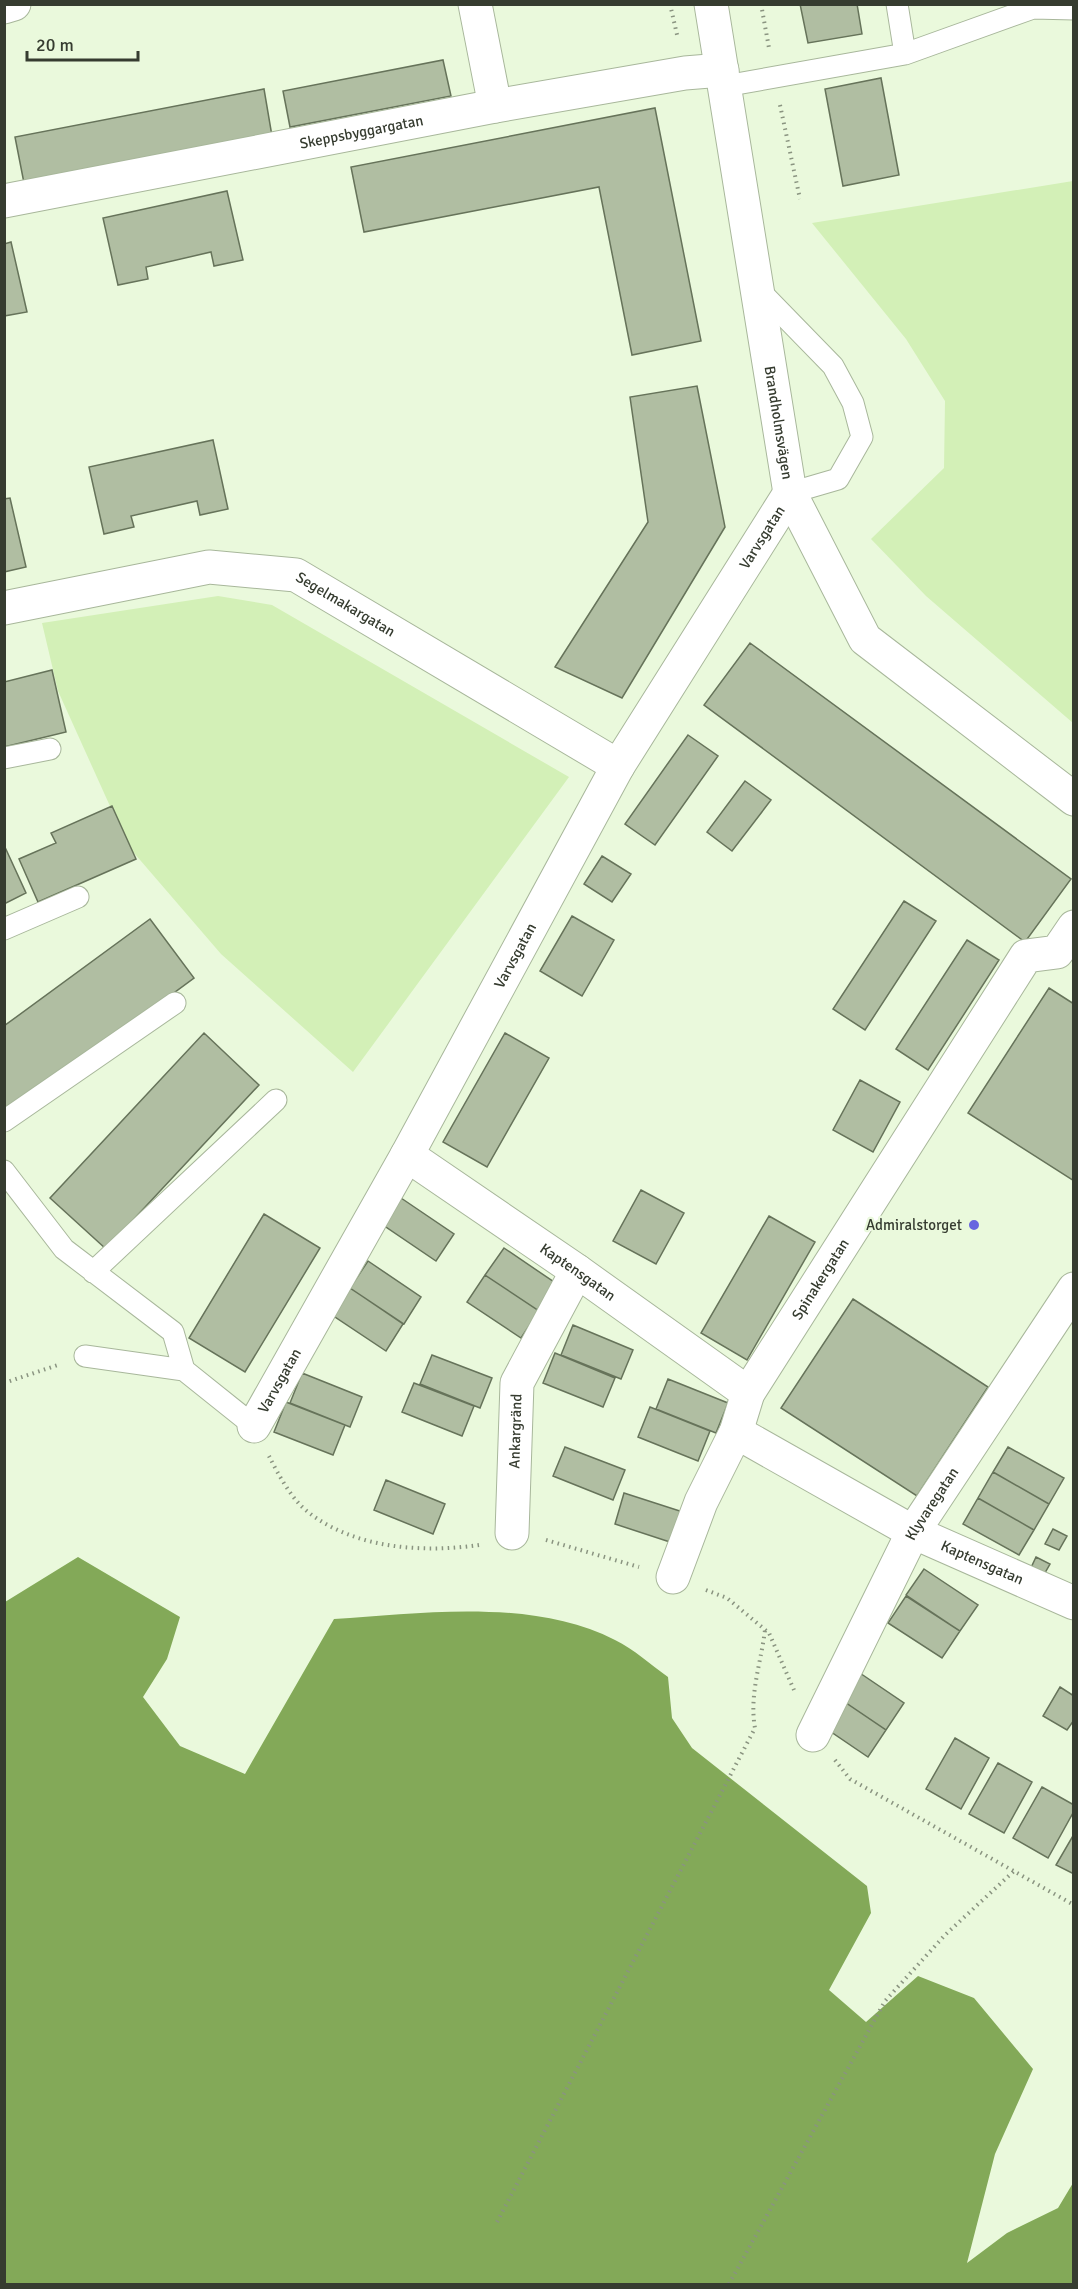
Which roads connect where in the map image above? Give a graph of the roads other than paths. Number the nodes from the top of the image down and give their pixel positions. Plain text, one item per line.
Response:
1 (14, 4) edge
2 (475, 4) edge
3 (711, 4) edge
4 (897, 4) edge
5 (4, 6) edge
6 (1074, 9) edge
7 (905, 54) junction
8 (723, 78) junction
9 (495, 106) junction
10 (4, 201) edge
11 (759, 290) junction
12 (790, 493) junction
13 (4, 608) edge
14 (50, 749) dead end
15 (4, 758) edge
16 (618, 766) junction
17 (1074, 799) edge
18 (78, 897) dead end
19 (1074, 927) edge
20 (4, 929) edge
21 (175, 1003) dead end
22 (276, 1100) dead end
23 (4, 1121) edge
24 (406, 1155) junction
25 (4, 1171) edge
26 (577, 1271) junction
27 (93, 1272) junction
28 (1074, 1289) edge
29 (85, 1356) road end
30 (184, 1370) junction
31 (748, 1393) junction
32 (254, 1426) joint
33 (736, 1432) junction
34 (913, 1532) junction
35 (512, 1533) road end
36 (673, 1577) road end
37 (1074, 1603) edge
38 (813, 1735) road end

1 - 5 street
2 - 9 street
3 - 8 street, Brandholmsvägen
4 - 7 lane
6 - 7 lane
7 - 8 lane
8 - 9 street, Skeppsbyggargatan
8 - 11 street, Brandholmsvägen
9 - 10 street, Skeppsbyggargatan
11 - 12 street, Brandholmsvägen
11 - 12 lane
12 - 16 street, Varvsgatan
12 - 17 street, Brandholmsvägen
13 - 16 street, Segelmakargatan
14 - 15 lane
16 - 24 street, Varvsgatan
18 - 20 lane
19 - 31 street, Spinakergatan
21 - 23 lane
22 - 27 lane
24 - 26 street, Kaptensgatan
24 - 32 street, Varvsgatan
25 - 27 lane
26 - 31 street, Kaptensgatan
26 - 35 street, Ankargränd
27 - 30 lane
28 - 34 street, Klyvaregatan
29 - 30 lane
30 - 32 lane
31 - 33 street, Spinakergatan
33 - 34 street, Kaptensgatan
33 - 36 street, Spinakergatan
34 - 37 street, Kaptensgatan
34 - 38 street, Klyvaregatan

